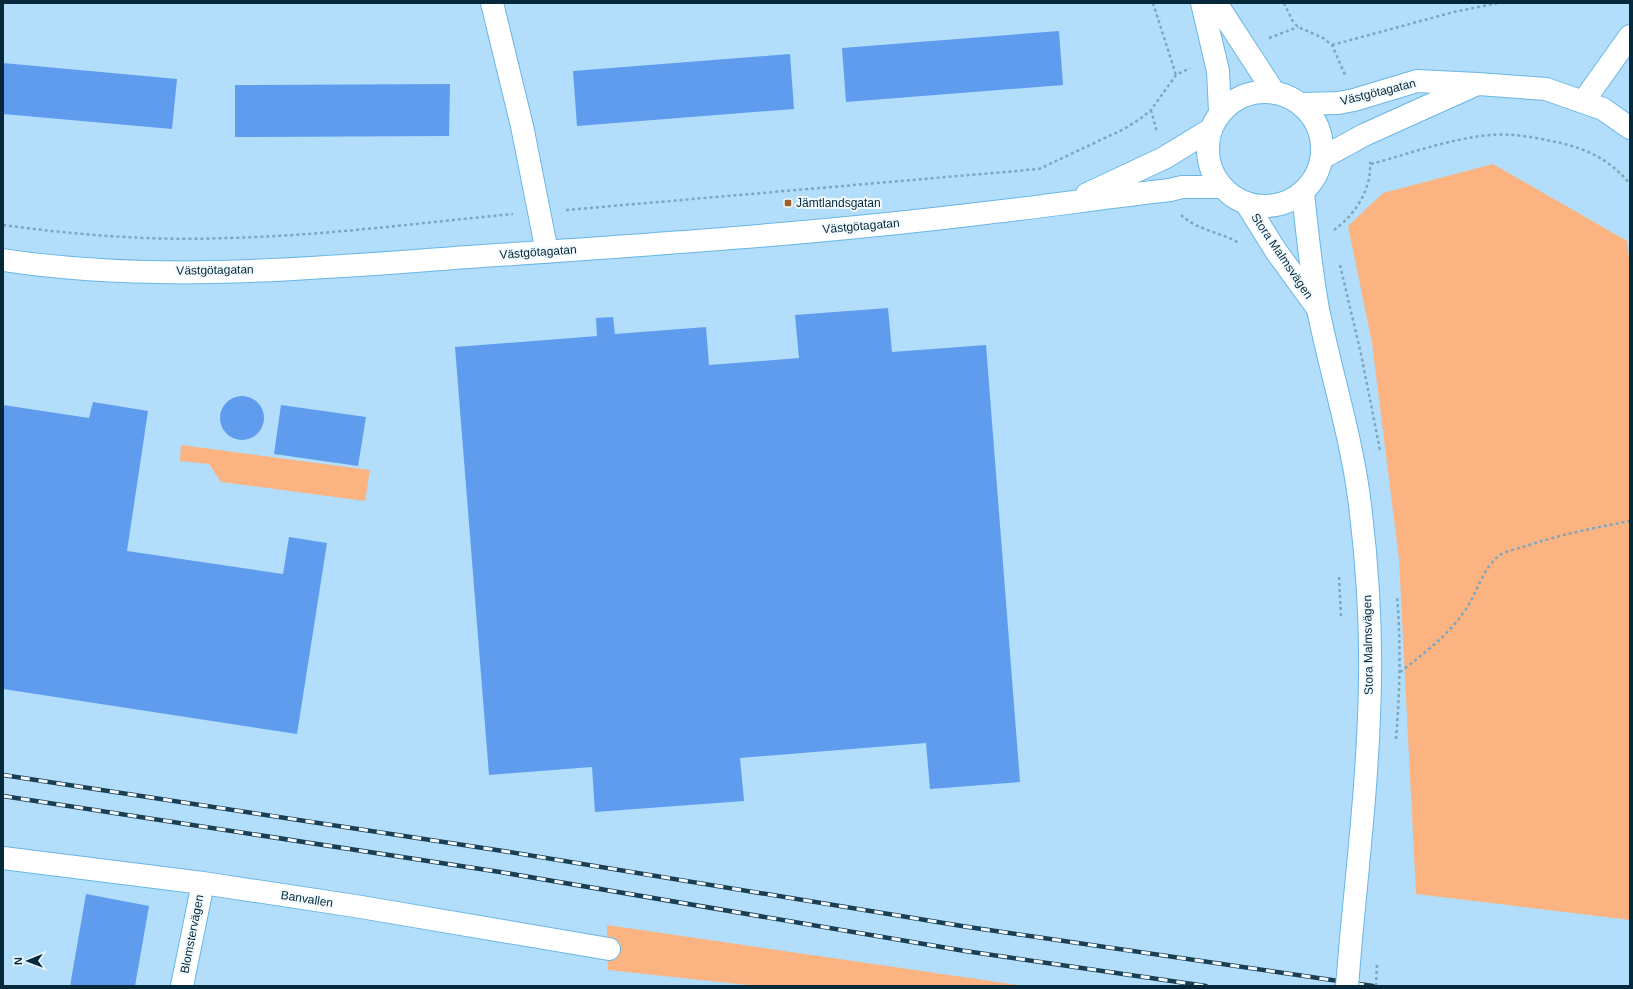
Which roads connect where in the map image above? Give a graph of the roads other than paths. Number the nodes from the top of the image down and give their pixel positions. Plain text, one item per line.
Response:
1 (492, 3) edge
2 (1202, 3) edge
3 (1216, 3) edge
4 (1630, 36) edge
5 (1478, 84) junction
6 (1274, 92) junction
7 (1583, 102) junction
8 (1302, 104) junction
9 (1215, 121) junction
10 (1630, 128) edge
11 (1322, 158) junction
12 (1221, 186) junction
13 (1303, 193) junction
14 (1072, 201) junction
15 (1246, 203) junction
16 (547, 252) junction
17 (3, 260) edge
18 (1318, 309) junction
19 (3, 858) edge
20 (203, 883) junction
21 (609, 949) dead end
22 (182, 986) edge
23 (1347, 986) edge

1 - 16 street
2 - 9 street
3 - 6 street
4 - 7 street
5 - 7 street, Västgötagatan
5 - 8 street, Västgötagatan
5 - 11 street, Västgötagatan
6 - 8 street
6 - 9 street
7 - 10 street, Västgötagatan
8 - 11 street
9 - 12 street
9 - 14 street, Västgötagatan
11 - 13 street
12 - 14 street, Västgötagatan
12 - 15 street
13 - 15 street
13 - 18 street, Stora Malmsvägen
14 - 16 street, Västgötagatan
15 - 18 street, Stora Malmsvägen
16 - 17 street, Västgötagatan
18 - 23 street, Stora Malmsvägen, bridge
19 - 20 street, Banvallen
20 - 21 street, Banvallen
20 - 22 street, Blomstervägen

